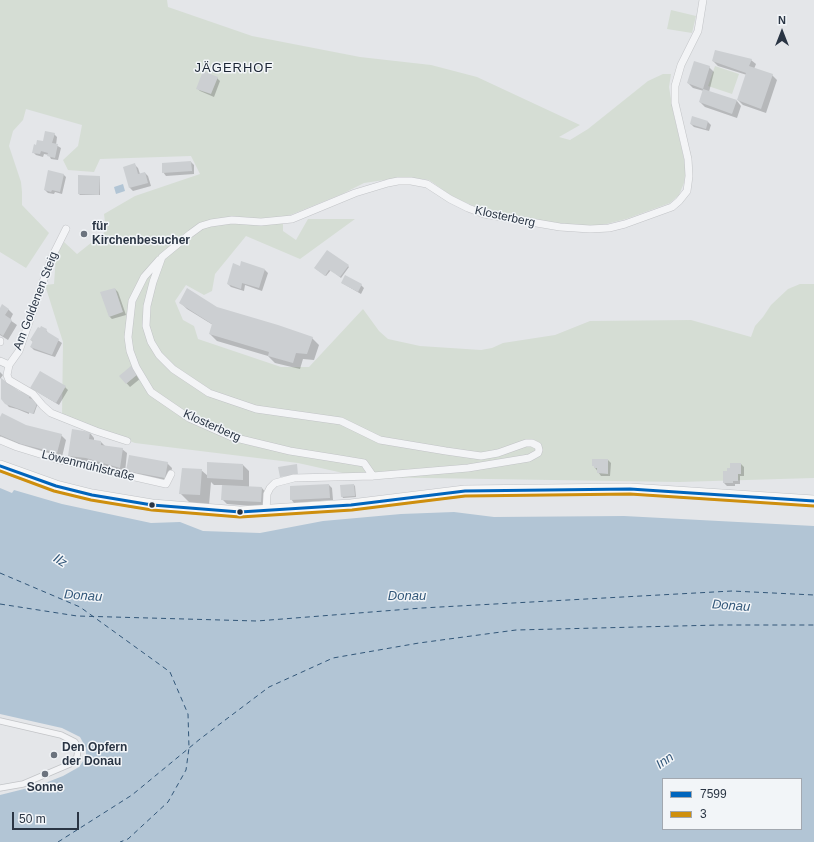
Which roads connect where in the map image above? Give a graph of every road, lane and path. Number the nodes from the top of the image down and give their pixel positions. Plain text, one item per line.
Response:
1 (703, 0) edge
2 (66, 229) dead end
3 (162, 257) junction
4 (0, 362) edge
5 (8, 364) junction
6 (0, 440) edge
7 (127, 441) dead end
8 (0, 466) edge
9 (171, 474) dead end
10 (373, 476) junction
11 (814, 501) edge
12 (266, 511) junction
13 (0, 721) edge
14 (0, 788) edge

1 - 3 street, Klosterberg
2 - 5 street, Am Goldenen Steig
3 - 10 street, Klosterberg
3 - 10 street
4 - 5 street
5 - 7 street, Am Goldenen Steig
6 - 9 street, Löwenmühlstraße
8 - 12 main road
10 - 12 street
11 - 12 main road
13 - 14 street

